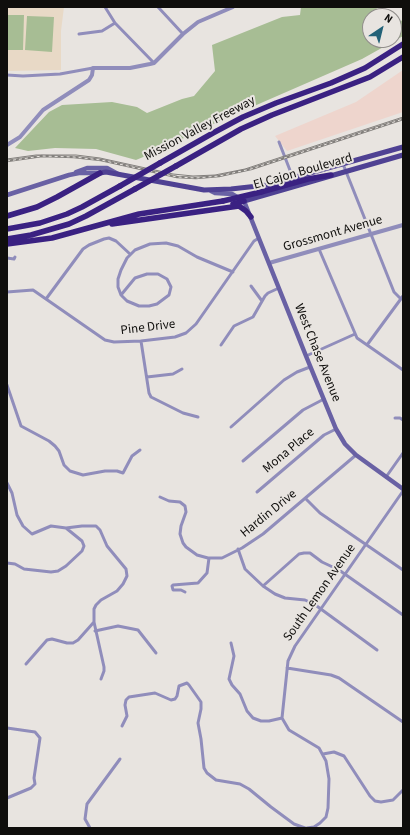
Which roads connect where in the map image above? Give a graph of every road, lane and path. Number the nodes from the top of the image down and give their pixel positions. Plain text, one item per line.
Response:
1 (105, 7) edge
2 (158, 7) edge
3 (233, 7) edge
4 (115, 23) junction
5 (79, 34) dead end
6 (183, 34) junction
7 (403, 44) edge
8 (403, 57) edge
9 (154, 63) junction
10 (93, 68) junction
11 (7, 75) edge
12 (280, 142) dead end
13 (7, 145) edge
14 (403, 147) edge
15 (403, 155) edge
16 (343, 164) junction
17 (346, 171) junction
18 (100, 173) junction
19 (119, 174) junction
20 (69, 175) junction
21 (331, 175) junction
22 (293, 178) junction
23 (231, 189) junction
24 (259, 189) junction
25 (210, 190) junction
26 (7, 195) edge
27 (244, 201) junction
28 (221, 208) junction
29 (7, 216) edge
30 (251, 217) junction
31 (403, 225) edge
32 (98, 226) junction
33 (7, 229) edge
34 (371, 234) junction
35 (259, 238) junction
36 (7, 239) edge
37 (7, 244) edge
38 (319, 249) junction
39 (130, 254) junction
40 (15, 257) dead end
41 (7, 258) edge
42 (269, 263) junction
43 (233, 272) junction
44 (251, 286) dead end
45 (279, 288) junction
46 (7, 292) edge
47 (121, 295) junction
48 (402, 297) edge
49 (46, 299) junction
50 (262, 301) junction
51 (355, 334) junction
52 (141, 341) junction
53 (221, 345) dead end
54 (367, 345) junction
55 (306, 356) junction
56 (310, 367) junction
57 (182, 369) dead end
58 (403, 370) edge
59 (147, 377) junction
60 (7, 385) edge
61 (324, 399) junction
62 (198, 417) dead end
63 (395, 418) dead end
64 (403, 420) edge
65 (231, 427) dead end
66 (336, 429) junction
67 (140, 450) dead end
68 (403, 453) edge
69 (356, 455) junction
70 (243, 461) dead end
71 (386, 477) junction
72 (7, 483) edge
73 (403, 490) edge
74 (257, 492) dead end
75 (160, 497) dead end
76 (305, 498) junction
77 (66, 528) junction
78 (366, 544) junction
79 (238, 549) junction
80 (209, 558) junction
81 (7, 563) edge
82 (403, 570) edge
83 (345, 574) junction
84 (263, 586) junction
85 (185, 592) dead end
86 (320, 609) junction
87 (403, 615) edge
88 (94, 622) junction
89 (95, 631) junction
90 (231, 643) dead end
91 (377, 650) dead end
92 (156, 653) dead end
93 (26, 664) dead end
94 (287, 668) junction
95 (101, 679) dead end
96 (282, 718) junction
97 (403, 722) edge
98 (122, 726) dead end
99 (7, 728) edge
100 (323, 754) junction
101 (120, 759) dead end
102 (403, 790) edge
103 (7, 798) edge
104 (90, 828) edge
105 (306, 828) edge

1 - 4 street
2 - 6 street
3 - 6 street
4 - 5 street
4 - 9 street
6 - 9 street
7 - 33 highway, Mission Valley Freeway, bridge
8 - 36 highway, Mission Valley Freeway, bridge
9 - 10 street
10 - 11 street
10 - 13 street
12 - 22 street
14 - 16 main road, El Cajon Boulevard
15 - 17 main road, El Cajon Boulevard
16 - 17 street
16 - 22 main road, El Cajon Boulevard
17 - 21 main road, El Cajon Boulevard
17 - 34 street
18 - 19 main road, El Cajon Boulevard
18 - 20 main road, El Cajon Boulevard
18 - 29 highway
19 - 20 main road, El Cajon Boulevard
19 - 25 main road, El Cajon Boulevard
20 - 26 main road, El Cajon Boulevard
21 - 24 highway
21 - 27 main road, El Cajon Boulevard
22 - 24 main road, El Cajon Boulevard
23 - 24 main road, El Cajon Boulevard
23 - 25 main road, El Cajon Boulevard
23 - 27 main road
24 - 27 main road
24 - 32 highway, bridge
25 - 27 main road, El Cajon Boulevard
27 - 28 highway
27 - 30 main road, West Chase Avenue
28 - 30 highway
28 - 32 highway
30 - 35 main road, West Chase Avenue
31 - 34 street, Grossmont Avenue
32 - 37 highway
34 - 38 street, Grossmont Avenue
34 - 48 street
35 - 42 main road, West Chase Avenue
35 - 43 street, Pine Drive
38 - 42 street, Grossmont Avenue
38 - 51 street
39 - 43 street
39 - 47 street
39 - 49 street
40 - 41 street
42 - 45 main road, West Chase Avenue
43 - 52 street, Pine Drive
44 - 50 street
45 - 50 street
45 - 55 main road, West Chase Avenue
46 - 49 street, Pine Drive
47 - 47 street
48 - 54 street
49 - 52 street, Pine Drive
50 - 53 street
51 - 54 street
51 - 55 street
52 - 59 street
54 - 58 street
55 - 56 main road, West Chase Avenue
56 - 61 main road, West Chase Avenue
56 - 65 street
57 - 59 street
59 - 62 street
60 - 67 street
61 - 66 main road, West Chase Avenue
61 - 70 street
63 - 64 street
66 - 69 main road, West Chase Avenue
66 - 74 street, Mona Place
68 - 71 street
69 - 71 main road, West Chase Avenue
69 - 76 street, Hardin Drive
71 - 73 main road, West Chase Avenue
72 - 77 street
73 - 78 street, South Lemon Avenue
75 - 80 street
76 - 78 street
76 - 79 street, Hardin Drive
77 - 81 street
77 - 88 street
78 - 82 street
78 - 83 street, South Lemon Avenue
79 - 80 street, Hardin Drive
79 - 84 street
80 - 85 street
83 - 84 street
83 - 86 street, South Lemon Avenue
83 - 87 street
84 - 86 street
86 - 91 street
86 - 94 street, South Lemon Avenue
88 - 89 street
88 - 93 street
89 - 92 street
89 - 95 street
90 - 96 street
94 - 96 street, South Lemon Avenue
94 - 97 street
96 - 100 street
98 - 105 street
99 - 103 street
100 - 102 street
100 - 105 street
101 - 104 street

